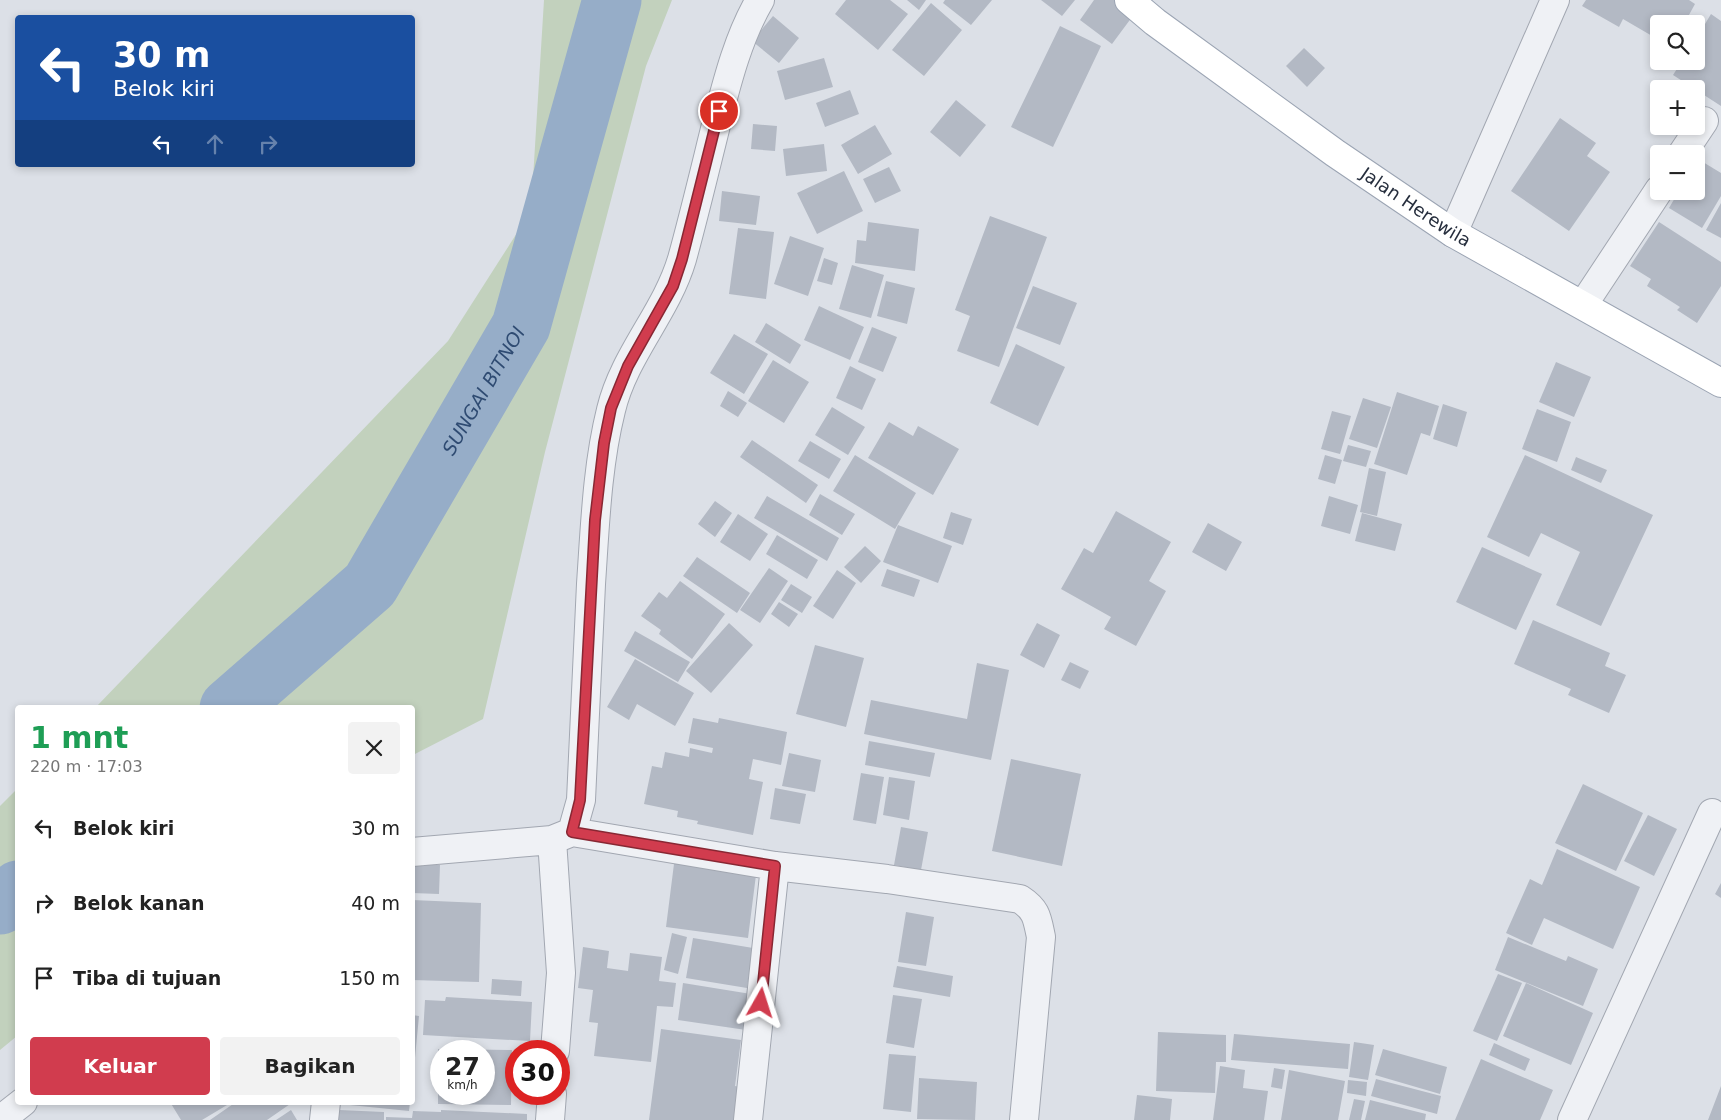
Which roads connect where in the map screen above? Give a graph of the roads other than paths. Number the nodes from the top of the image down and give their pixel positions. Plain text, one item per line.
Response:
1 (760, 0) edge
2 (1129, 0) edge
3 (1555, 0) edge
4 (1652, 200) edge
5 (1453, 233) junction
6 (1583, 305) junction
7 (1721, 383) edge
8 (1712, 813) dead end
9 (562, 836) junction
10 (415, 852) edge
11 (775, 866) junction
12 (556, 1040) edge
13 (19, 1105) edge
14 (326, 1105) edge
15 (551, 1105) edge
16 (0, 1120) edge
17 (324, 1120) edge
18 (550, 1120) edge
19 (748, 1120) edge
20 (1024, 1120) edge
21 (1572, 1120) edge

1 - 9 street
2 - 5 main road, Jalan Herewila
3 - 5 street
4 - 6 street
5 - 6 main road, Jalan Herewila
6 - 7 main road, Jalan Herewila
8 - 21 street
9 - 10 street
9 - 11 street
9 - 12 street
11 - 19 street
11 - 20 street
13 - 16 street
14 - 17 street
15 - 18 street

